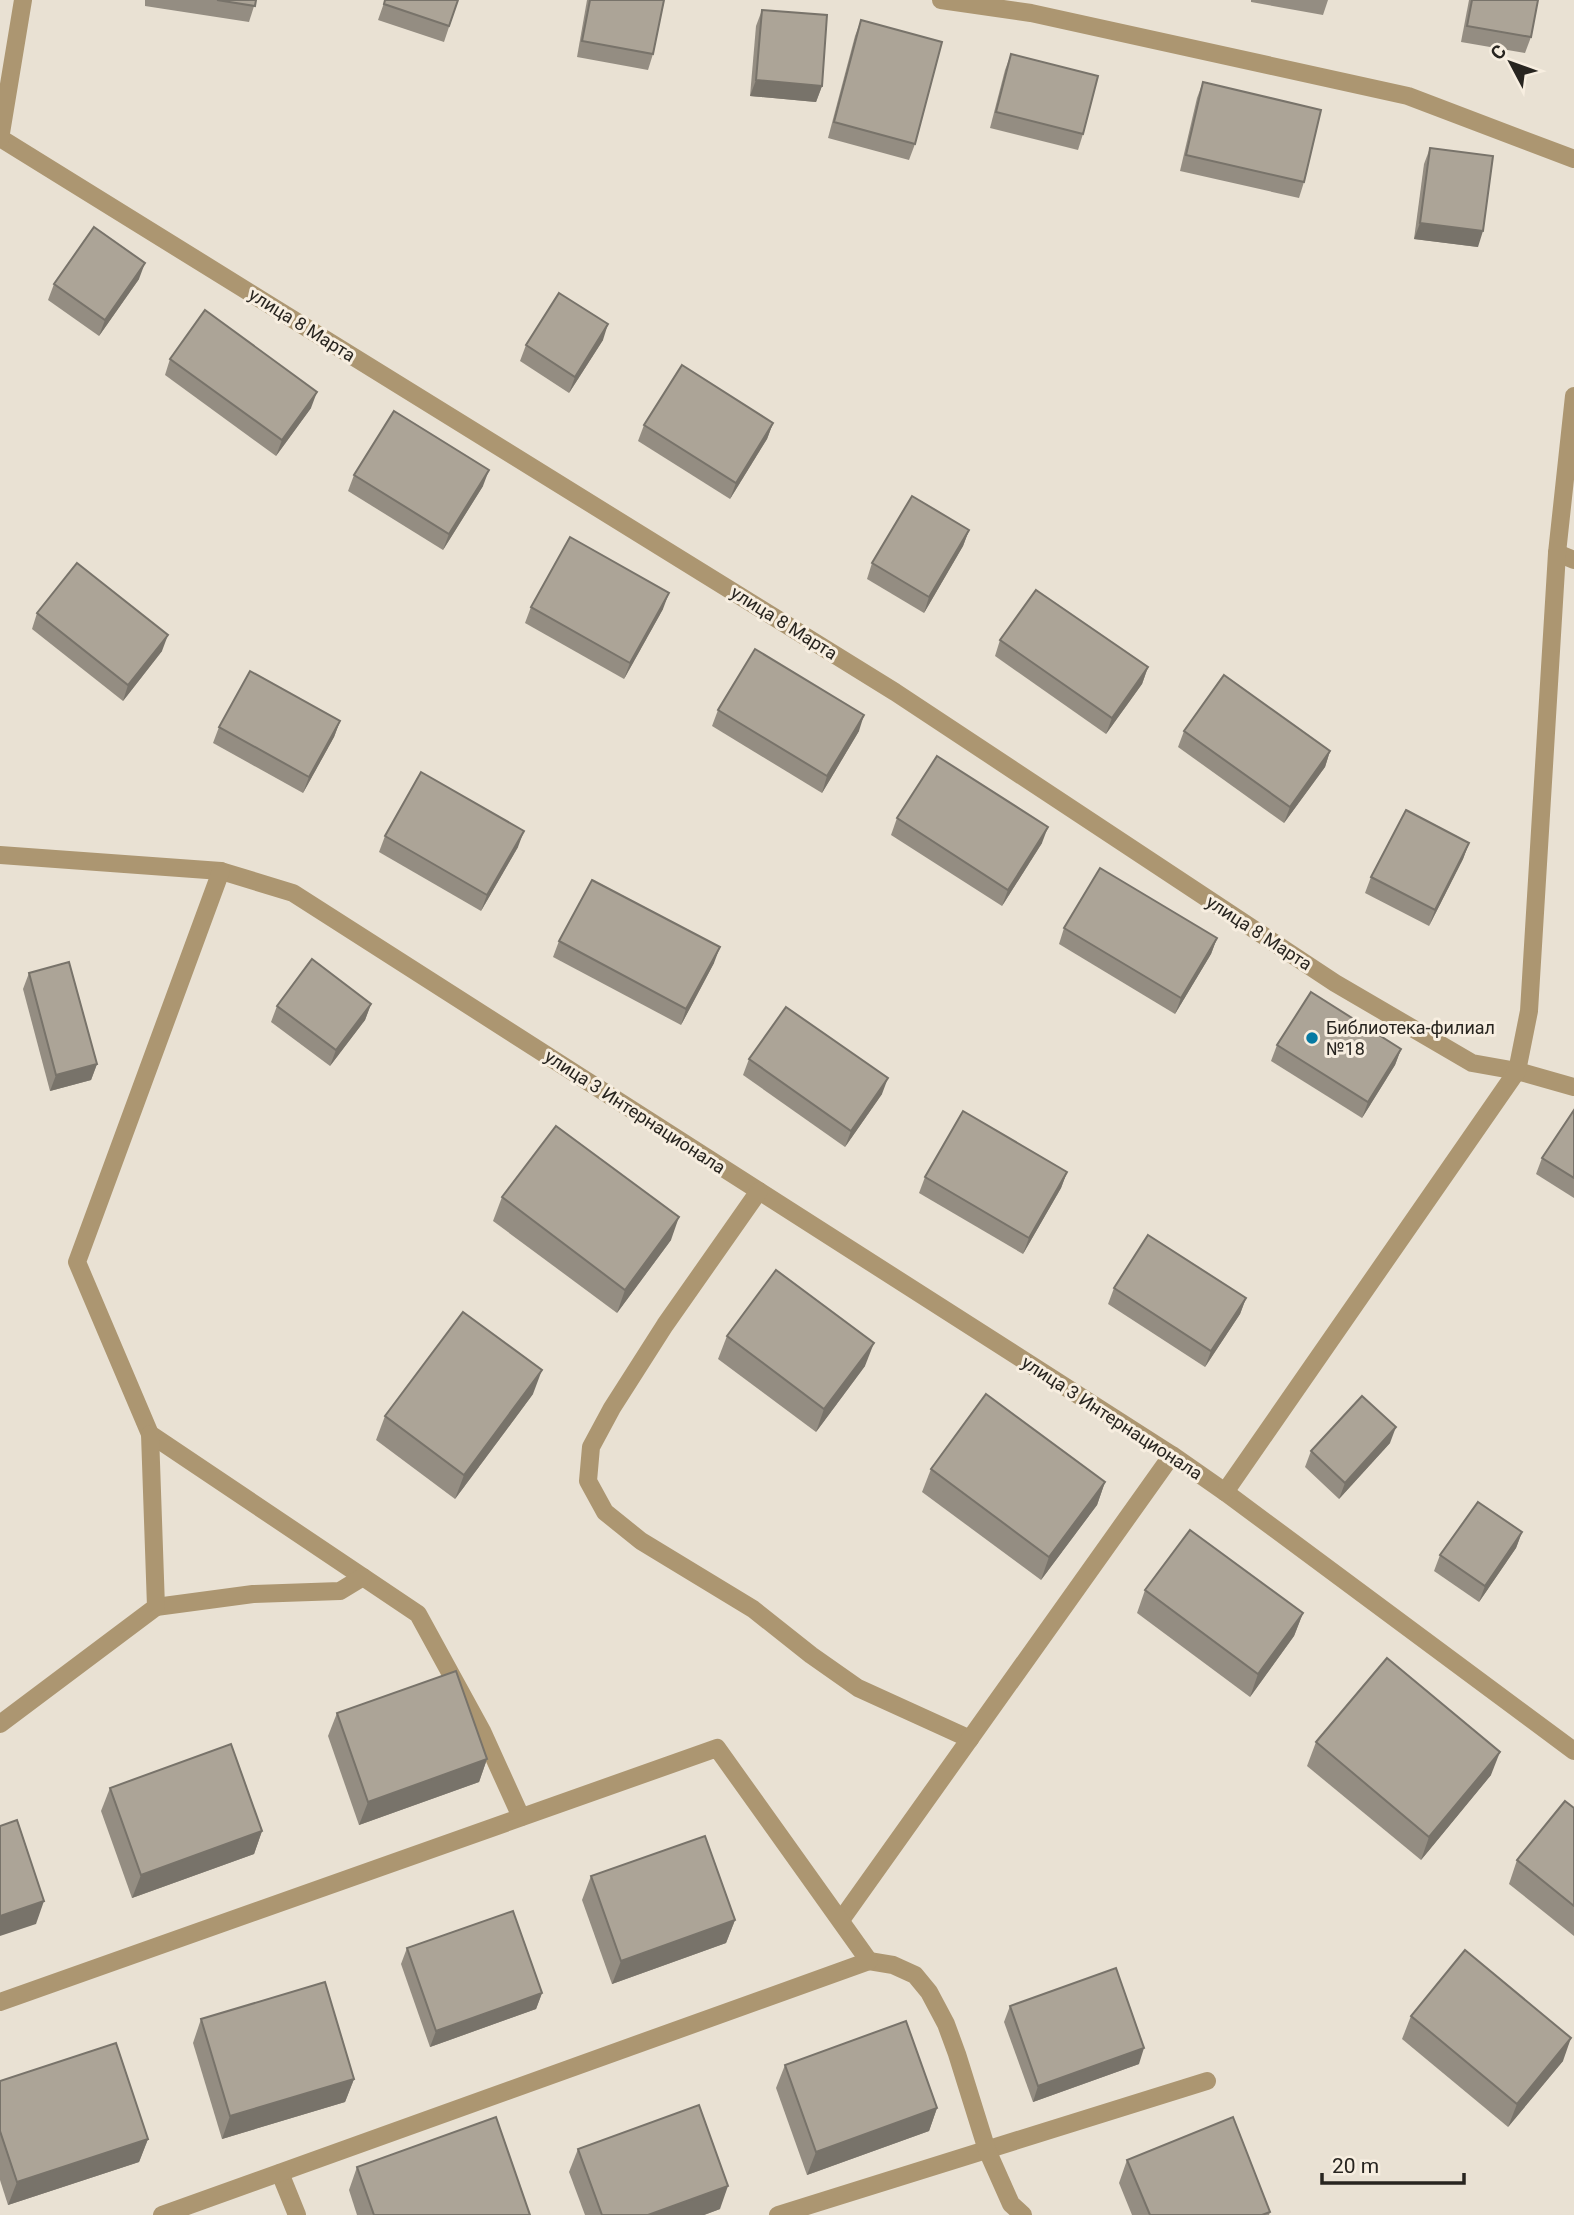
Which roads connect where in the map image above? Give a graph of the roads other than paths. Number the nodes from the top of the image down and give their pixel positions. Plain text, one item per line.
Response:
1 (23, 0) edge
2 (941, 0) edge
3 (0, 138) edge
4 (1574, 159) edge
5 (1574, 396) edge
6 (1556, 553) junction
7 (1574, 559) edge
8 (0, 855) edge
9 (220, 871) junction
10 (1517, 1071) junction
11 (1574, 1087) edge
12 (759, 1191) junction
13 (150, 1434) junction
14 (1172, 1455) junction
15 (1226, 1492) junction
16 (363, 1577) junction
17 (156, 1607) junction
18 (0, 1724) edge
19 (970, 1739) junction
20 (1574, 1751) edge
21 (521, 1817) junction
22 (841, 1920) junction
23 (869, 1961) junction
24 (0, 2002) edge
25 (1208, 2081) dead end
26 (987, 2150) junction
27 (281, 2173) junction
28 (162, 2215) edge
29 (297, 2215) edge
30 (778, 2215) edge
31 (1023, 2215) edge

1 - 3 street
2 - 4 street
3 - 10 street, улица 8 Марта
5 - 6 street
6 - 7 street
6 - 10 street
8 - 9 street, улица 3 Интернационала
9 - 12 street, улица 3 Интернационала
9 - 13 street
10 - 11 street, улица 8 Марта
10 - 15 street
12 - 14 street, улица 3 Интернационала
12 - 19 street
13 - 16 street
13 - 17 street
14 - 15 street, улица 3 Интернационала
14 - 19 street
15 - 20 street, улица 3 Интернационала
16 - 17 street
16 - 21 street
17 - 18 street
19 - 22 street
21 - 22 street
21 - 24 street
22 - 23 street
23 - 26 street
23 - 27 street
25 - 26 street
26 - 30 street
26 - 31 street
27 - 28 street
27 - 29 street

